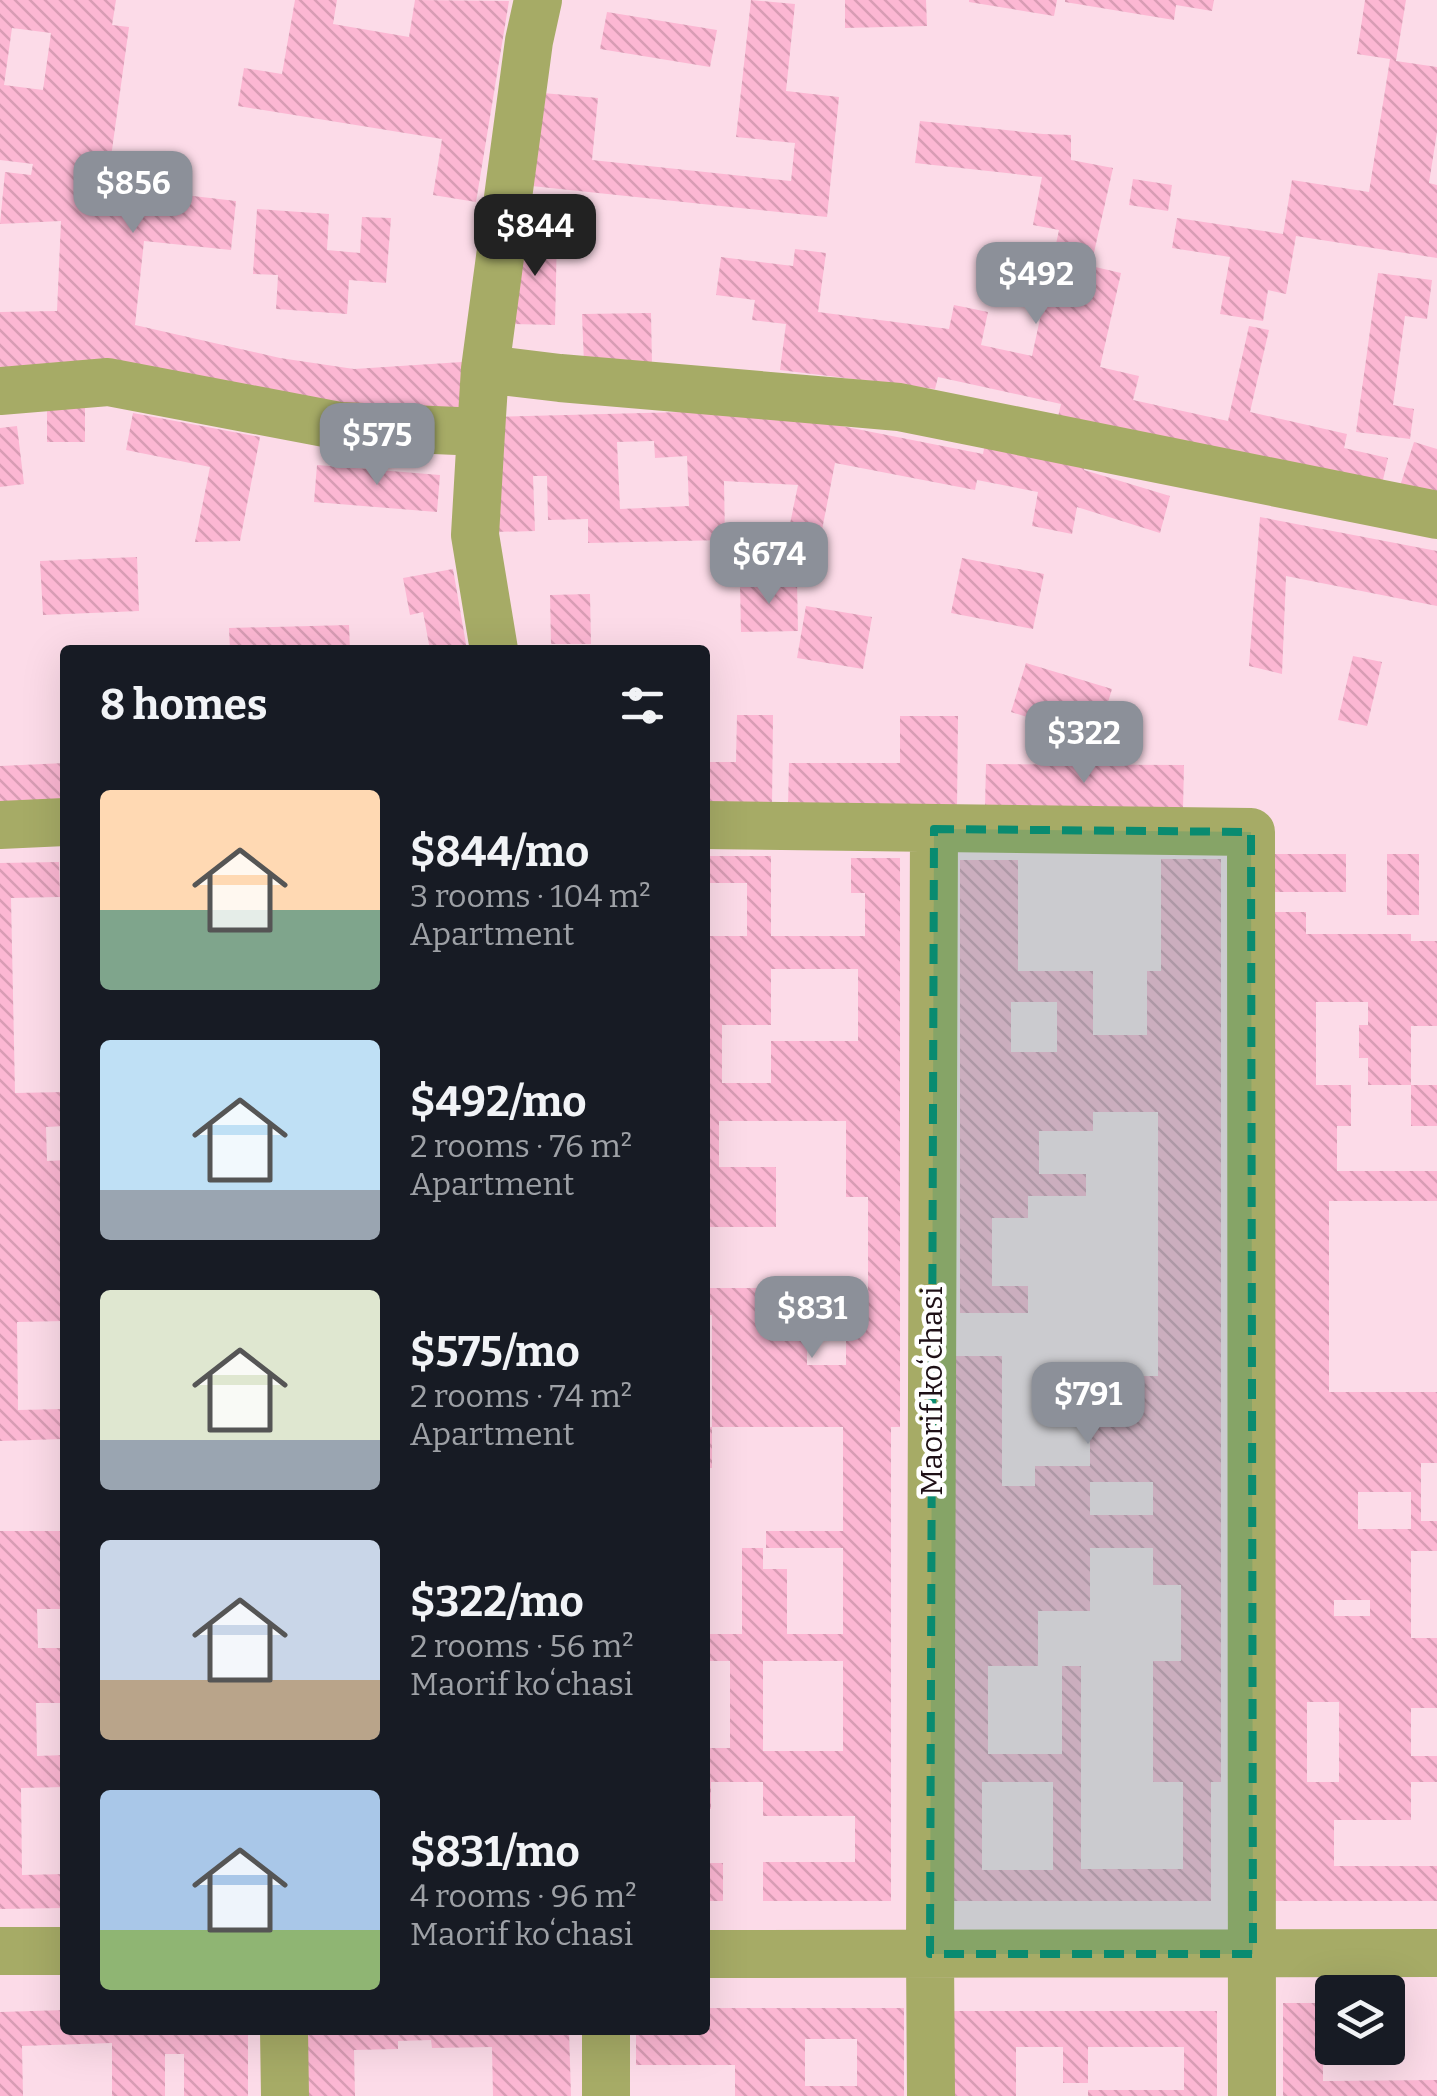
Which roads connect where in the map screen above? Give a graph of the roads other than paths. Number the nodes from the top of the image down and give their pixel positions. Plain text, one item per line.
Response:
1 (538, 0) edge
2 (485, 369) junction
3 (0, 390) edge
4 (481, 432) junction
5 (1437, 515) edge
6 (493, 645) edge
7 (60, 822) edge
8 (0, 824) edge
9 (710, 825) edge
10 (934, 830) junction
11 (0, 1951) edge
12 (60, 1951) edge
13 (1437, 1953) edge
14 (710, 1954) edge
15 (930, 1954) junction
16 (1253, 1954) junction
17 (284, 2035) edge
18 (606, 2035) edge
19 (285, 2096) edge
20 (606, 2096) edge
21 (932, 2096) edge
22 (1252, 2096) edge

1 - 2 street
2 - 4 street
2 - 5 street
3 - 4 street
4 - 6 street
7 - 8 street
9 - 10 street
10 - 15 street, Maorif koʻchasi
10 - 16 street
11 - 12 street
13 - 16 street
14 - 15 street
15 - 16 street
15 - 21 street, Maorif koʻchasi
16 - 22 street
17 - 19 street
18 - 20 street

